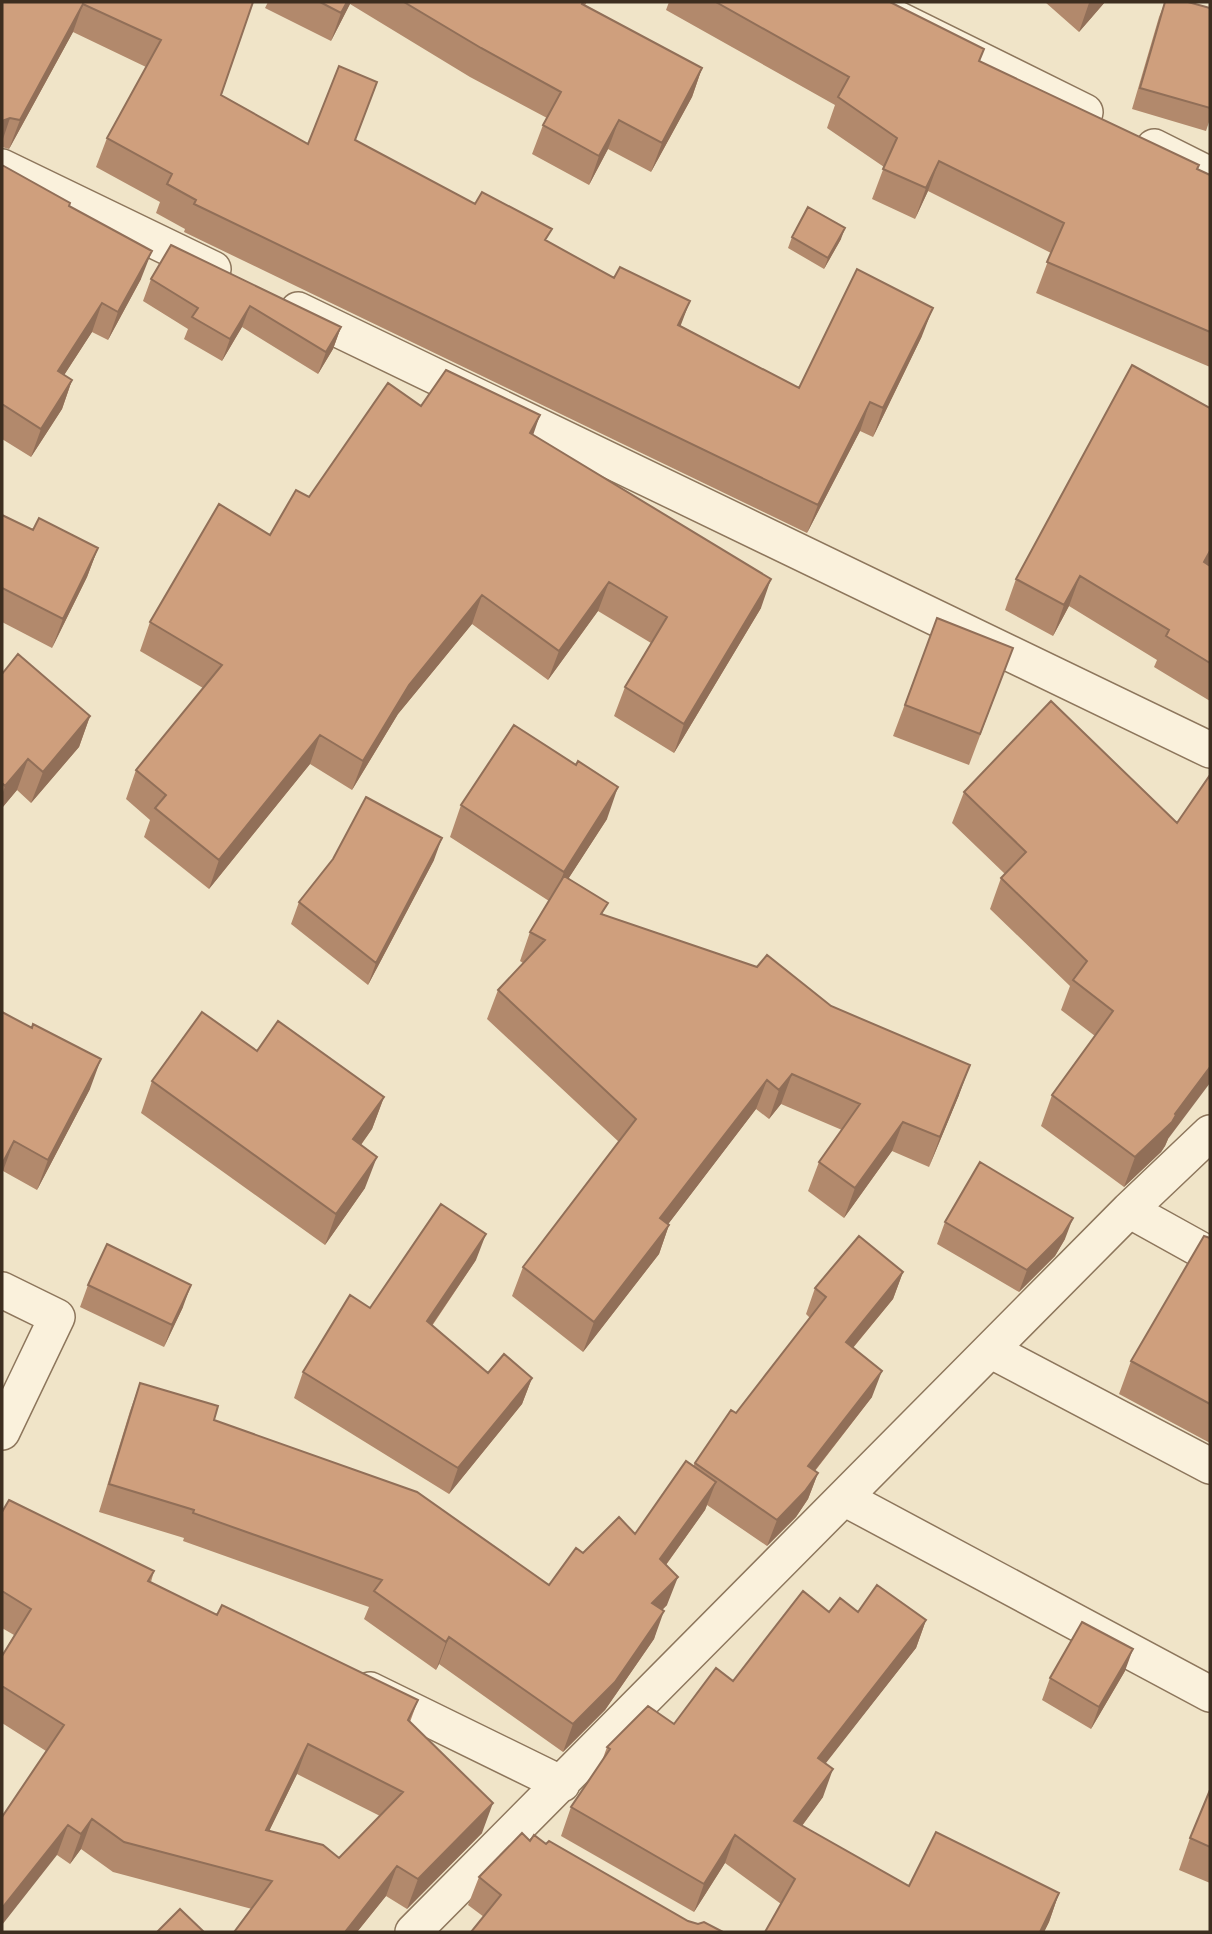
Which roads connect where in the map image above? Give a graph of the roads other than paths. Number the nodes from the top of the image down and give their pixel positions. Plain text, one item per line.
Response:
1 (863, 2) edge
2 (2, 167) edge
3 (1210, 175) edge
4 (1210, 750) edge
5 (1210, 1133) edge
6 (1129, 1210) junction
7 (1210, 1255) edge
8 (2, 1290) edge
9 (990, 1350) junction
10 (2, 1432) edge
11 (1210, 1466) edge
12 (844, 1498) junction
13 (338, 1674) edge
14 (1210, 1694) edge
15 (562, 1784) junction
16 (413, 1932) edge

1 - 3 street
2 - 4 street
5 - 6 street
6 - 7 street
6 - 9 street
8 - 10 street
9 - 11 street
9 - 12 street
12 - 14 street
12 - 15 street
13 - 15 street
15 - 16 street

